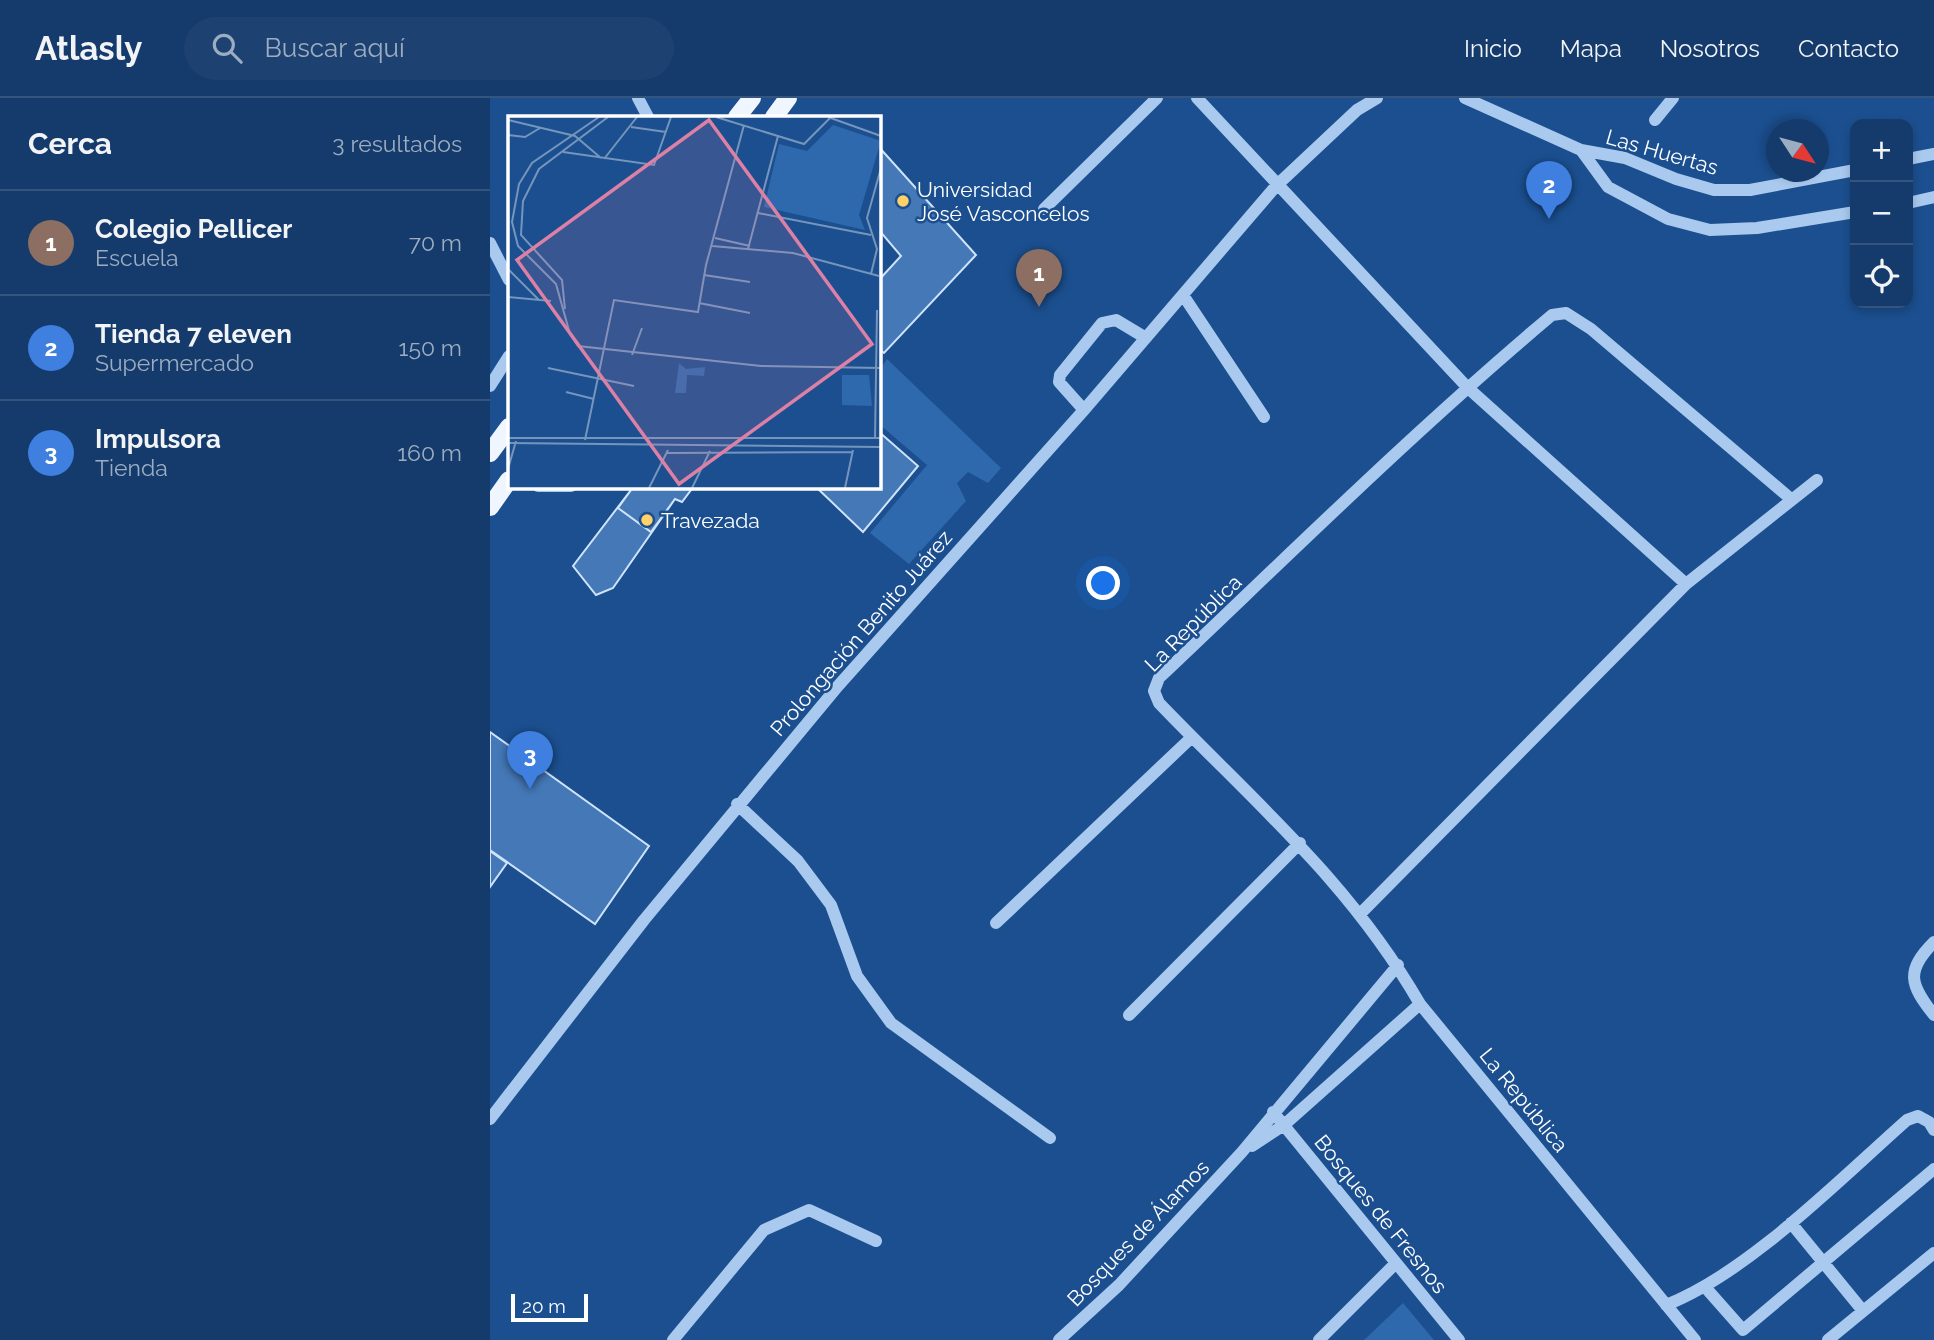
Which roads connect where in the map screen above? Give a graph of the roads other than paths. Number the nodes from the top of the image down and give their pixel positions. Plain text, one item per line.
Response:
1 (638, 98) edge
2 (752, 98) edge
3 (788, 98) edge
4 (1157, 98) edge
5 (1197, 98) edge
6 (1377, 98) edge
7 (1465, 98) edge
8 (1673, 98) edge
9 (647, 116) edge
10 (738, 116) edge
11 (775, 116) edge
12 (1655, 120) dead end
13 (1581, 150) junction
14 (1934, 154) edge
15 (1913, 158) edge
16 (1850, 171) edge
17 (1276, 186) junction
18 (1934, 197) edge
19 (1913, 201) edge
20 (1044, 209) dead end
21 (1850, 213) edge
22 (490, 243) edge
23 (508, 279) edge
24 (1183, 295) junction
25 (1146, 338) junction
26 (508, 358) edge
27 (490, 386) edge
28 (1467, 387) junction
29 (1084, 410) junction
30 (1264, 417) dead end
31 (508, 428) edge
32 (490, 453) edge
33 (1817, 480) dead end
34 (508, 481) edge
35 (1791, 499) junction
36 (490, 507) edge
37 (1686, 584) junction
38 (1192, 737) junction
39 (737, 804) junction
40 (1300, 843) junction
41 (1361, 913) junction
42 (996, 923) dead end
43 (1934, 942) edge
44 (1398, 965) junction
45 (1420, 1004) junction
46 (1129, 1015) dead end
47 (1934, 1015) edge
48 (1273, 1112) junction
49 (490, 1119) edge
50 (1284, 1125) junction
51 (1934, 1130) edge
52 (1050, 1138) dead end
53 (1242, 1152) junction
54 (1934, 1169) edge
55 (1791, 1223) junction
56 (876, 1241) dead end
57 (1934, 1254) edge
58 (1822, 1261) junction
59 (1396, 1263) junction
60 (1705, 1287) junction
61 (1666, 1305) junction
62 (1863, 1311) junction
63 (1747, 1335) edge
64 (673, 1340) edge
65 (1059, 1340) edge
66 (1319, 1340) edge
67 (1459, 1340) edge
68 (1695, 1340) edge
69 (1828, 1340) edge

1 - 9 street
2 - 10 main road
3 - 11 main road
4 - 20 street
5 - 17 street
6 - 17 street
7 - 13 street, Las Huertas
8 - 12 street
13 - 16 street, Las Huertas
13 - 21 street, Las Huertas
14 - 15 street
17 - 24 street, Prolongación Benito Juárez
17 - 28 street
18 - 19 street
22 - 23 street
24 - 25 street, Prolongación Benito Juárez
24 - 30 street
25 - 29 street, Prolongación Benito Juárez
25 - 29 street
26 - 27 street
28 - 35 street, La República
28 - 37 street
28 - 38 street, La República
29 - 39 street, Prolongación Benito Juárez
31 - 32 main road
33 - 35 street
34 - 36 main road
35 - 37 street
37 - 41 street
38 - 40 street, La República
38 - 42 street
39 - 49 street, Prolongación Benito Juárez
39 - 52 street
40 - 41 street, La República
40 - 46 street
41 - 44 street, La República
43 - 47 street
44 - 45 street, La República
44 - 48 street, Bosques de Álamos
45 - 50 street, Bosques de Álamos
45 - 61 street, La República
48 - 50 street, Bosques de Fresnos
48 - 53 street, Bosques de Álamos
50 - 53 street, Bosques de Álamos
50 - 59 street, Bosques de Fresnos
51 - 55 street
53 - 65 street, Bosques de Álamos
54 - 58 street
55 - 58 street
55 - 60 street
56 - 64 street
57 - 62 street
58 - 62 street
58 - 63 street
59 - 66 street
59 - 67 street, Bosques de Fresnos
60 - 61 street
60 - 63 street
61 - 68 street, La República
62 - 69 street

